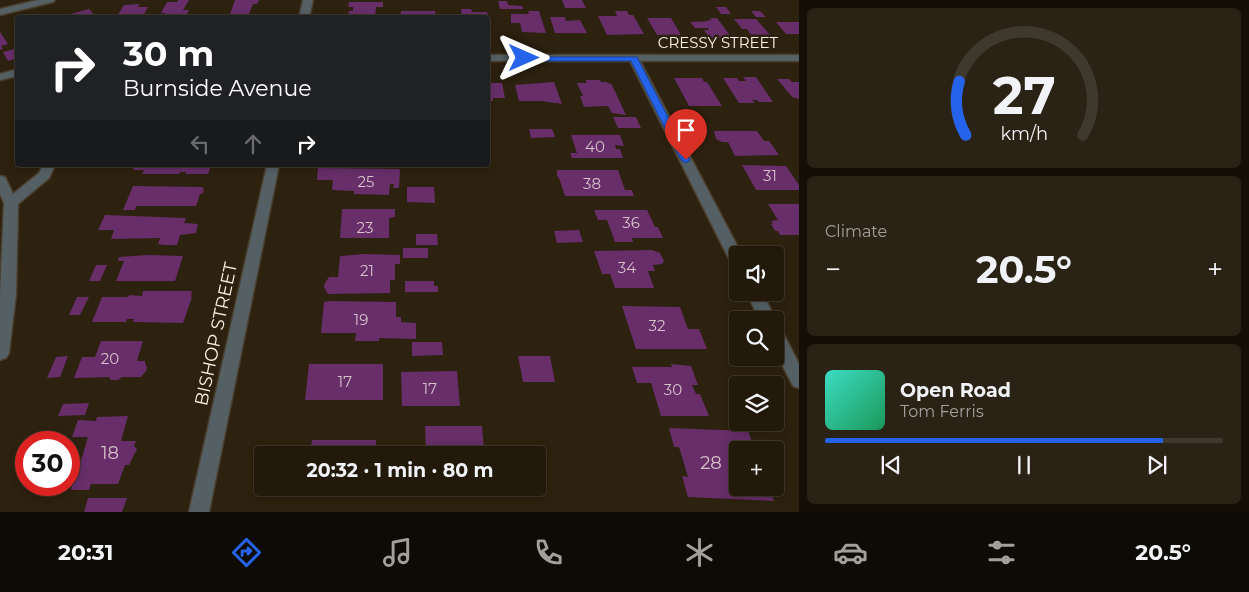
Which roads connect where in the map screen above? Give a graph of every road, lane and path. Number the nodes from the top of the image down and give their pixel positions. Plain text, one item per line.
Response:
1 (50, 0) edge
2 (308, 0) edge
3 (0, 12) edge
4 (305, 15) edge
5 (490, 58) edge
6 (799, 58) edge
7 (634, 59) junction
8 (15, 73) edge
9 (0, 77) edge
10 (48, 167) edge
11 (273, 167) edge
12 (0, 180) edge
13 (11, 202) junction
14 (730, 246) edge
15 (784, 352) edge
16 (0, 353) edge
17 (799, 381) edge
18 (199, 512) edge

1 - 3 street
2 - 4 street
5 - 7 street, CRESSY STREET
6 - 7 street, CRESSY STREET
7 - 14 street
8 - 9 street
10 - 13 street
11 - 18 street, BISHOP STREET
12 - 13 street
13 - 16 street
15 - 17 street

